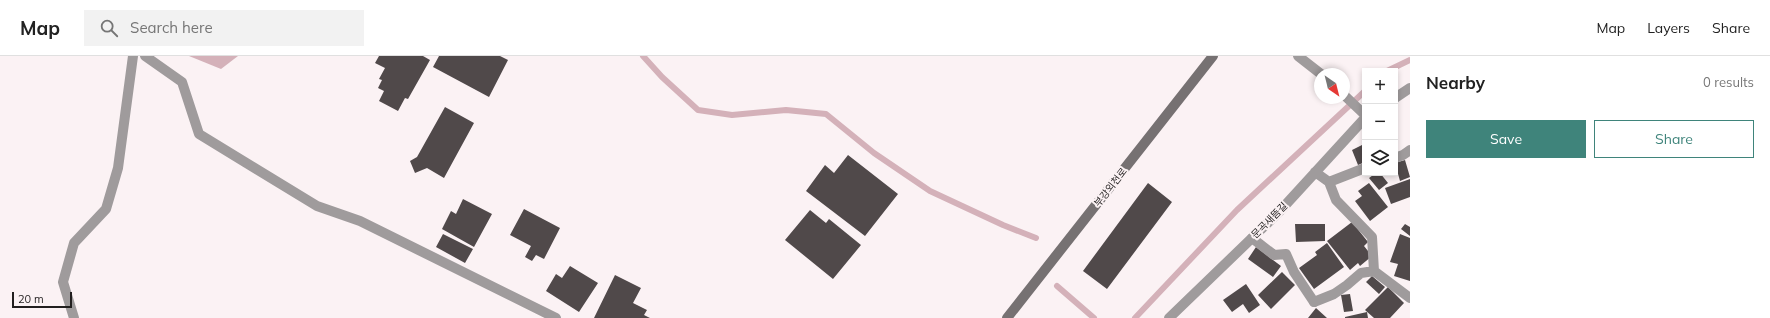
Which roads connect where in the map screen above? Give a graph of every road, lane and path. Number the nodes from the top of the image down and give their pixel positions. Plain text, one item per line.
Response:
1 (133, 56) edge
2 (145, 56) edge
3 (1213, 56) edge
4 (1298, 56) edge
5 (1314, 69) edge
6 (1410, 88) edge
7 (1398, 96) edge
8 (1350, 101) edge
9 (1362, 114) edge
10 (1362, 116) edge
11 (1410, 150) edge
12 (1398, 157) edge
13 (1362, 169) edge
14 (1315, 172) junction
15 (1329, 182) junction
16 (1252, 238) junction
17 (1374, 271) junction
18 (1410, 298) edge
19 (74, 318) edge
20 (556, 318) edge
21 (1007, 318) edge
22 (1169, 318) edge

1 - 19 street
2 - 20 street
3 - 21 main road, 부강외천로
4 - 5 street
6 - 7 street
8 - 9 street
10 - 14 street, 문곡새뜸길
11 - 12 street
13 - 15 street
14 - 15 street
14 - 16 street, 문곡새뜸길
15 - 17 street
16 - 17 street
16 - 22 street, 문곡새뜸길
17 - 18 street

